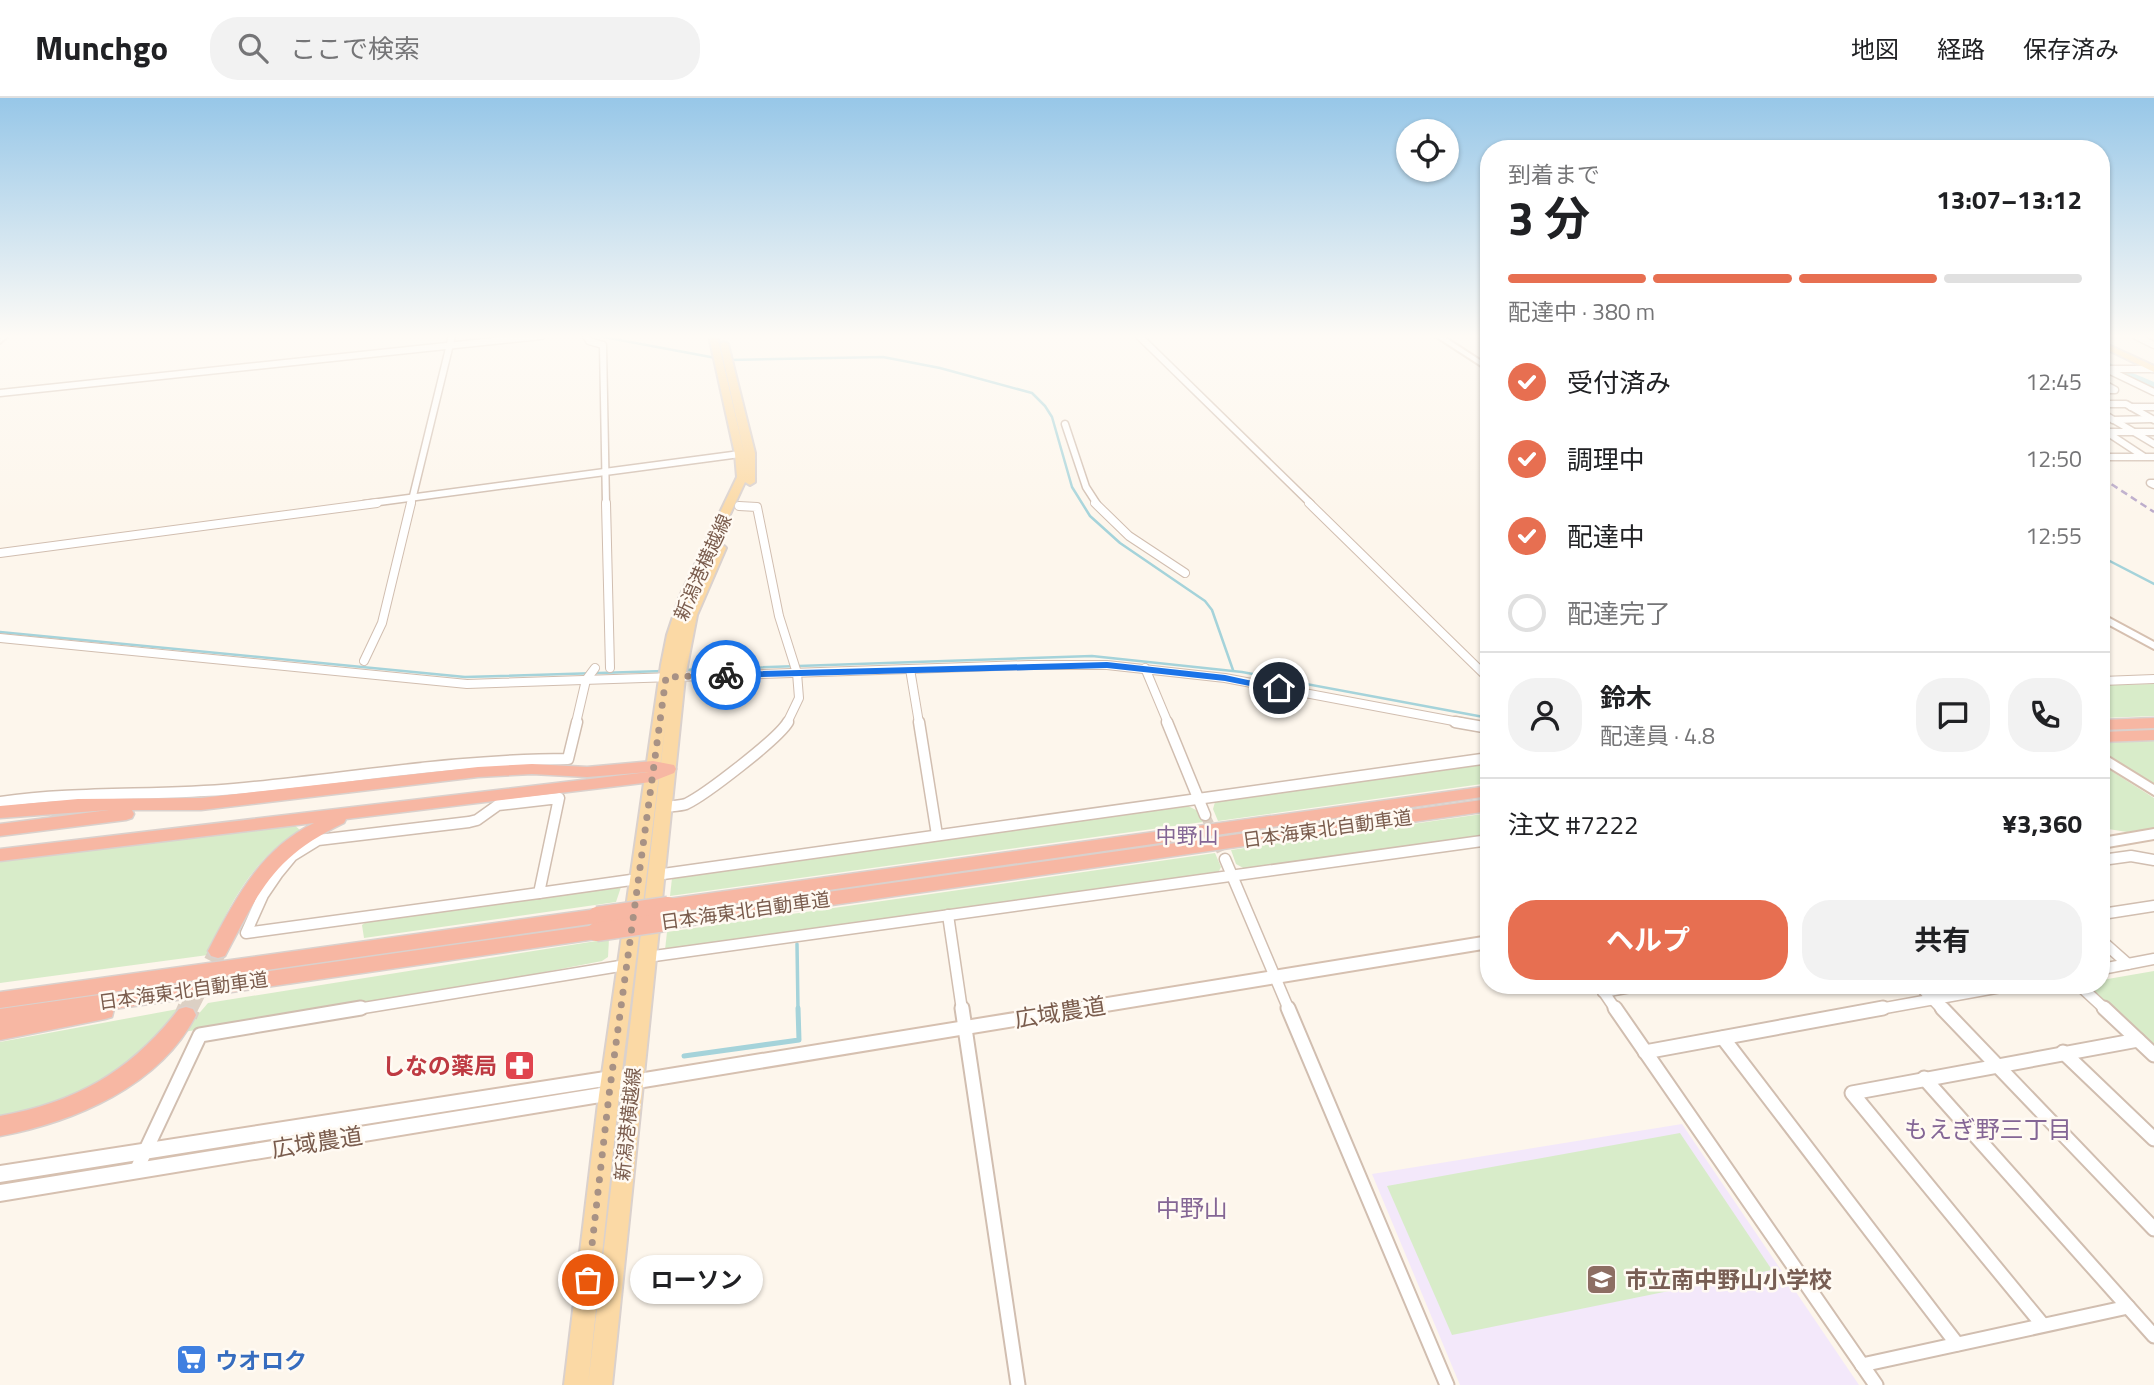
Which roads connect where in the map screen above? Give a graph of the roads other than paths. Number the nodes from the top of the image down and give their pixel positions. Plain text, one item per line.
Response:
1 (438, 396) edge
2 (604, 396) edge
3 (730, 396) edge
4 (733, 396) edge
5 (1200, 396) edge
6 (2110, 404) edge
7 (2131, 407) junction
8 (2154, 407) edge
9 (2112, 420) joint
10 (2154, 420) edge
11 (1065, 424) dead end
12 (2110, 432) edge
13 (2135, 432) junction
14 (2154, 432) edge
15 (2110, 436) edge
16 (2154, 444) edge
17 (740, 454) junction
18 (2110, 455) edge
19 (2113, 457) joint
20 (2145, 457) junction
21 (2154, 457) edge
22 (605, 472) junction
23 (414, 498) junction
24 (739, 506) junction
25 (0, 553) edge
26 (1185, 573) dead end
27 (2110, 621) edge
28 (0, 638) edge
29 (2154, 646) edge
30 (364, 661) dead end
31 (595, 668) dead end
32 (610, 668) dead end
33 (1145, 668) junction
34 (910, 669) junction
35 (1480, 670) edge
36 (797, 673) junction
37 (672, 677) junction
38 (2154, 679) edge
39 (586, 680) junction
40 (2110, 681) edge
41 (2154, 723) edge
42 (1480, 726) edge
43 (2110, 730) edge
44 (2110, 730) edge
45 (2154, 735) edge
46 (1480, 759) edge
47 (2110, 762) edge
48 (657, 771) junction
49 (2154, 791) edge
50 (1480, 792) edge
51 (1200, 800) junction
52 (0, 802) edge
53 (201, 804) junction
54 (1480, 806) edge
55 (663, 807) junction
56 (0, 812) edge
57 (356, 812) junction
58 (1205, 815) tunnel mouth
59 (0, 830) edge
60 (2154, 834) edge
61 (937, 835) junction
62 (1480, 841) edge
63 (2110, 842) edge
64 (0, 855) edge
65 (1225, 859) tunnel mouth
66 (2110, 859) edge
67 (2154, 860) edge
68 (656, 875) junction
69 (1234, 876) junction
70 (638, 879) junction
71 (538, 893) junction
72 (2154, 906) edge
73 (2110, 913) edge
74 (666, 914) junction
75 (948, 915) junction
76 (1480, 943) edge
77 (2110, 948) edge
78 (218, 951) tunnel mouth
79 (647, 957) junction
80 (2154, 959) edge
81 (342, 960) junction
82 (2128, 964) junction
83 (626, 965) junction
84 (2110, 967) edge
85 (1276, 977) junction
86 (0, 991) edge
87 (1604, 994) edge
88 (1928, 994) edge
89 (1961, 994) edge
90 (2089, 994) edge
91 (1933, 999) junction
92 (0, 1000) edge
93 (186, 1015) tunnel mouth
94 (0, 1017) edge
95 (965, 1027) junction
96 (0, 1032) edge
97 (1723, 1038) junction
98 (2138, 1040) junction
99 (1645, 1052) junction
100 (2063, 1052) junction
101 (2154, 1055) edge
102 (1996, 1065) junction
103 (1924, 1078) junction
104 (632, 1082) junction
105 (610, 1087) junction
106 (0, 1126) edge
107 (2154, 1139) edge
108 (145, 1151) junction
109 (136, 1171) junction
110 (0, 1174) edge
111 (0, 1193) edge
112 (2154, 1229) edge
113 (2128, 1307) junction
114 (2042, 1324) junction
115 (2154, 1336) edge
116 (1958, 1344) junction
117 (1862, 1365) junction
118 (576, 1385) edge
119 (600, 1385) edge
120 (1018, 1385) edge
121 (1447, 1385) edge
122 (1876, 1385) edge

1 - 23 street
2 - 22 street
3 - 17 main road, 新潟港横越線
4 - 24 main road, 新潟港横越線
5 - 35 street
6 - 7 street
7 - 8 street
7 - 10 street
9 - 10 street
9 - 13 street
11 - 26 street
12 - 13 street
13 - 14 street
13 - 16 street
15 - 20 street
17 - 22 street
17 - 37 main road, 新潟港横越線
18 - 19 street
19 - 20 street
20 - 21 street
22 - 23 street
22 - 32 street
23 - 25 street
23 - 30 street
24 - 36 street
24 - 37 main road, 新潟港横越線
27 - 29 street
28 - 39 street
31 - 39 street
33 - 34 street
33 - 42 street
33 - 51 street
34 - 36 street
34 - 61 street
36 - 37 street
36 - 55 street
37 - 39 street
37 - 48 main road, 新潟港横越線
38 - 40 street
39 - 52 street
41 - 43 highway
44 - 45 highway
46 - 51 street
47 - 49 street
48 - 53 highway
48 - 55 main road, 新潟港横越線
48 - 57 highway
48 - 70 main road, 新潟港横越線
50 - 74 highway, 日本海東北自動車道
51 - 58 street
51 - 61 street
53 - 56 highway
53 - 59 highway
54 - 74 highway, 日本海東北自動車道
55 - 68 main road, 新潟港横越線
57 - 64 highway
57 - 78 highway
60 - 63 street
61 - 68 street
62 - 69 street
65 - 69 street
66 - 67 street
68 - 79 main road, 新潟港横越線
69 - 75 street
69 - 85 street
70 - 71 street
70 - 83 main road, 新潟港横越線
71 - 71 street
72 - 73 street
74 - 81 highway, 日本海東北自動車道, bridge
75 - 79 street
75 - 95 street
76 - 85 street, 広域農道
77 - 82 street
79 - 104 main road, 新潟港横越線
80 - 82 street
81 - 86 highway
81 - 92 highway, 日本海東北自動車道
81 - 94 highway, 日本海東北自動車道
81 - 96 highway
82 - 84 street
83 - 105 main road, 新潟港横越線
83 - 108 street
85 - 95 street, 広域農道
85 - 121 street
87 - 99 street
88 - 91 street
89 - 91 street
90 - 98 street
91 - 97 street
91 - 102 street
93 - 106 highway
95 - 104 street, 広域農道
95 - 120 street
97 - 99 street
97 - 116 street
98 - 100 street
98 - 101 street
99 - 117 street
100 - 102 street
100 - 107 street
102 - 103 street
102 - 112 street
103 - 113 street
103 - 114 street
104 - 105 street, 広域農道
104 - 119 main road, 新潟港横越線
105 - 108 street, 広域農道
105 - 109 street, 広域農道
105 - 118 main road, 新潟港横越線
108 - 109 street
108 - 110 street, 広域農道
109 - 111 street, 広域農道
113 - 114 street
113 - 115 street
114 - 116 street
116 - 117 street
117 - 122 street

